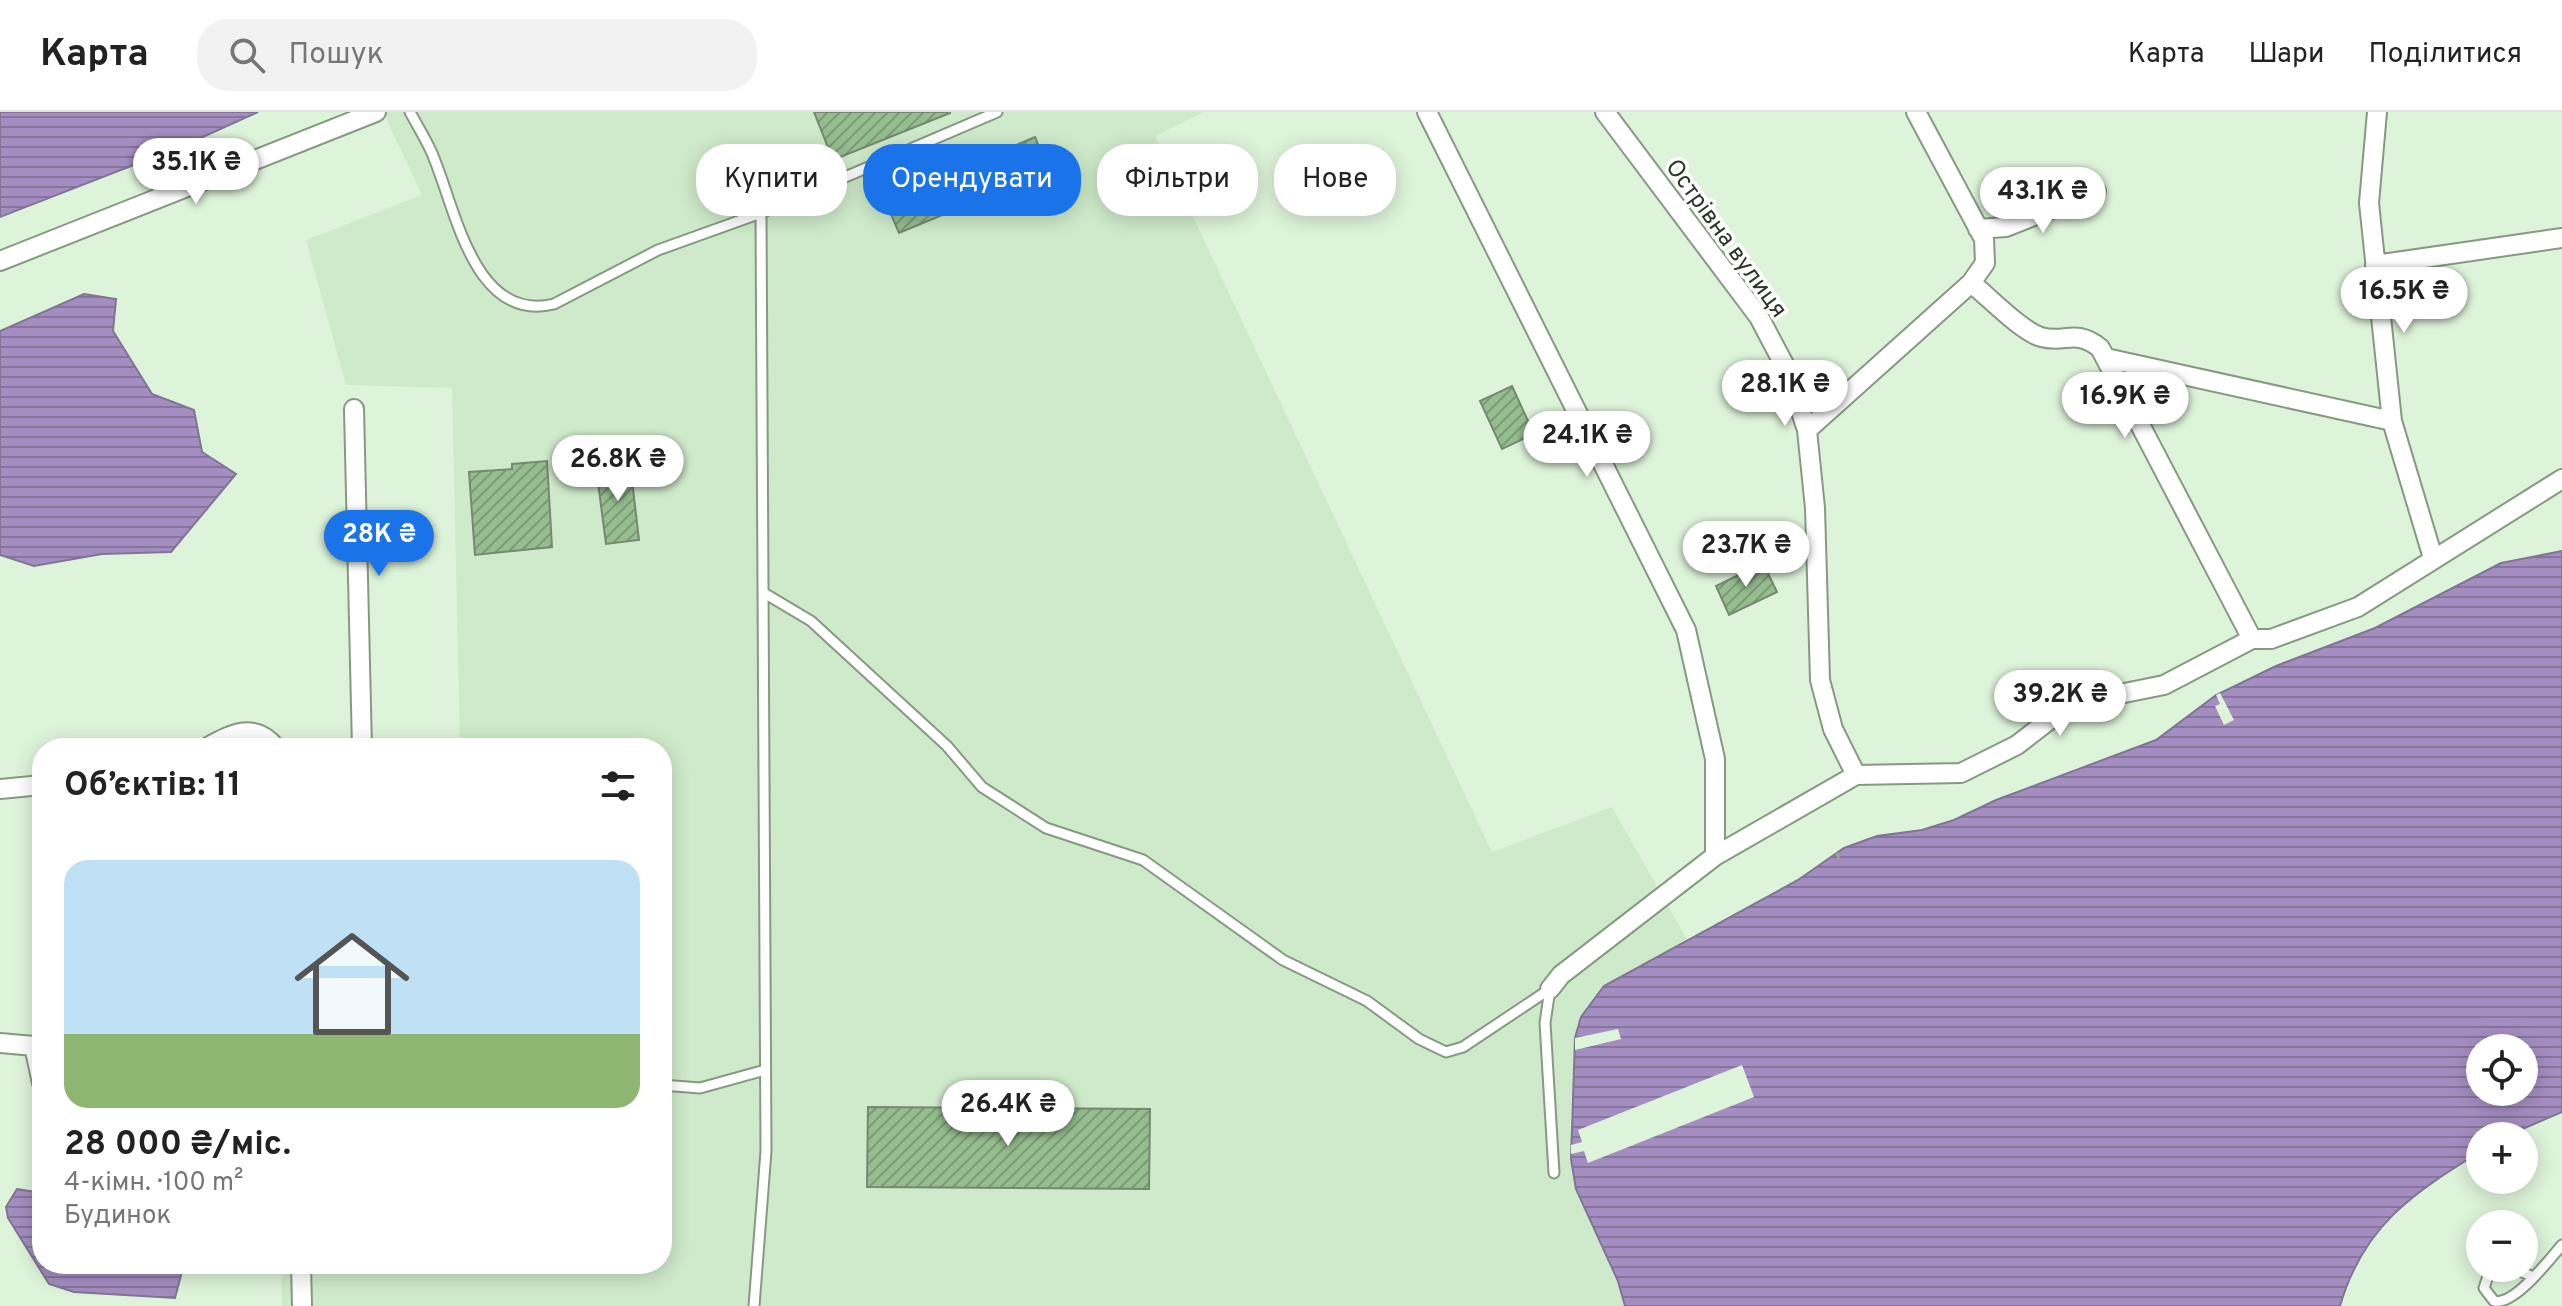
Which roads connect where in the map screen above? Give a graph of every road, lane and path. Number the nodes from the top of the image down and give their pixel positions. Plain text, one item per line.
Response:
1 (376, 112) edge
2 (410, 112) edge
3 (997, 112) edge
4 (1427, 112) edge
5 (1605, 112) edge
6 (1916, 112) edge
7 (2377, 112) edge
8 (847, 176) edge
9 (2096, 191) dead end
10 (753, 216) edge
11 (761, 216) edge
12 (1978, 229) junction
13 (2562, 238) edge
14 (0, 261) edge
15 (2375, 265) junction
16 (1971, 283) junction
17 (2106, 358) junction
18 (354, 409) dead end
19 (2392, 421) junction
20 (1807, 430) junction
21 (2562, 479) edge
22 (2433, 558) junction
23 (764, 593) junction
24 (2252, 639) junction
25 (228, 738) edge
26 (267, 738) edge
27 (362, 738) edge
28 (1856, 775) junction
29 (32, 786) edge
30 (0, 789) edge
31 (1837, 853) dead end
32 (1715, 856) junction
33 (1840, 863) dead end
34 (1550, 989) junction
35 (0, 1043) edge
36 (32, 1046) edge
37 (765, 1070) junction
38 (672, 1086) edge
39 (1554, 1173) dead end
40 (2562, 1245) edge
41 (2538, 1269) edge
42 (301, 1274) edge
43 (2486, 1282) edge
44 (2527, 1282) edge
45 (302, 1306) edge
46 (754, 1306) edge

1 - 14 street
2 - 10 lane
3 - 8 lane
4 - 32 street
5 - 20 street, Острівна вулиця
6 - 12 street
7 - 15 street
9 - 12 street
11 - 23 lane
12 - 16 street
13 - 15 street
15 - 19 street
16 - 17 street
16 - 20 street
17 - 19 street
17 - 24 street
18 - 27 street
19 - 22 street
20 - 28 street, Острівна вулиця
21 - 22 street
22 - 24 street
23 - 34 lane
23 - 37 lane
24 - 28 street
25 - 26 street
28 - 32 street
29 - 30 street
31 - 33 path
32 - 34 street
34 - 39 lane
35 - 36 street
37 - 38 lane
37 - 46 lane
40 - 41 lane
42 - 45 street
43 - 44 lane

